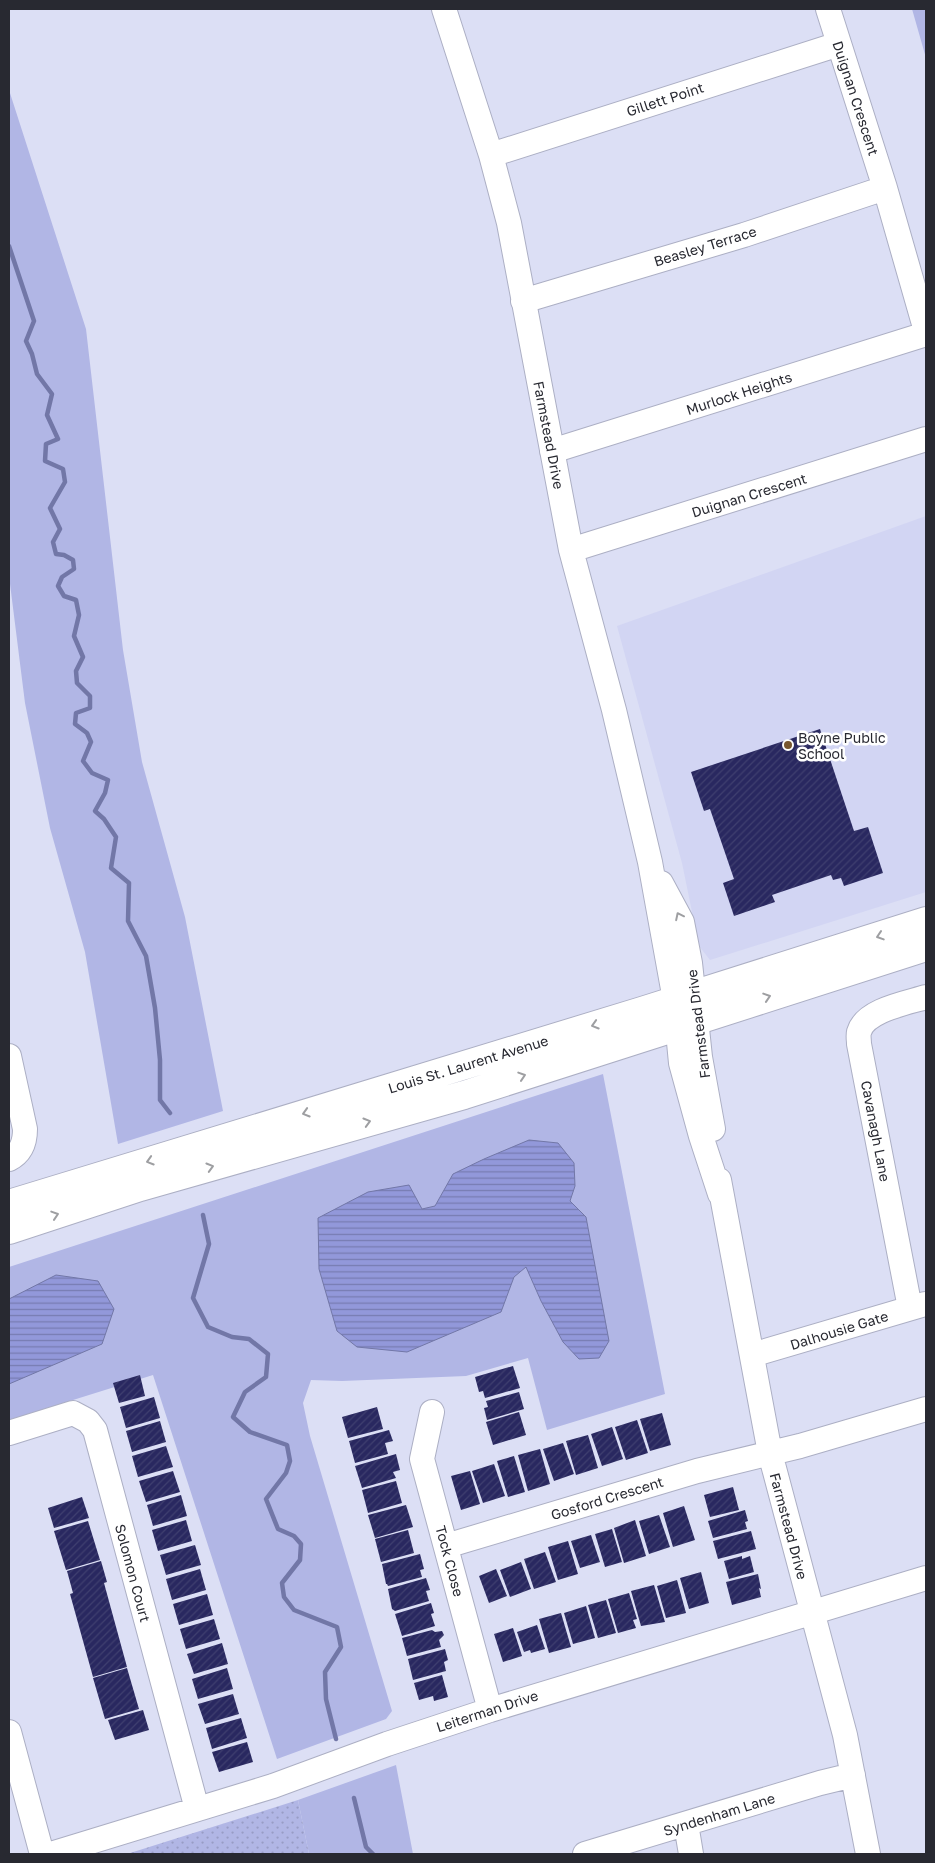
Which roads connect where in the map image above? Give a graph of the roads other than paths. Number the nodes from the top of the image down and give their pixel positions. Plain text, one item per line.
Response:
1 (828, 9) edge
2 (447, 10) edge
3 (839, 44) junction
4 (491, 154) junction
5 (885, 188) junction
6 (523, 301) junction
7 (926, 332) edge
8 (926, 439) edge
9 (552, 451) junction
10 (571, 550) junction
11 (926, 921) edge
12 (926, 947) edge
13 (926, 997) edge
14 (685, 1010) junction
15 (9, 1056) edge
16 (9, 1159) edge
17 (9, 1204) edge
18 (9, 1230) edge
19 (918, 1306) edge
20 (752, 1355) junction
21 (926, 1409) edge
22 (432, 1412) dead end
23 (9, 1433) edge
24 (770, 1453) junction
25 (446, 1546) junction
26 (926, 1578) edge
27 (811, 1612) junction
28 (490, 1710) junction
29 (9, 1732) edge
30 (853, 1775) junction
31 (197, 1809) junction
32 (686, 1824) junction
33 (42, 1854) edge
34 (51, 1854) edge
35 (585, 1854) edge
36 (692, 1854) edge
37 (868, 1854) edge

1 - 3 street, Duignan Crescent
2 - 4 street, Farmstead Drive
3 - 4 street, Gillett Point
3 - 5 street, Duignan Crescent
4 - 6 street, Farmstead Drive
5 - 6 street, Beasley Terrace
5 - 7 street, Duignan Crescent
6 - 9 street, Farmstead Drive
7 - 9 street, Murlock Heights
8 - 10 street, Duignan Crescent
9 - 10 street, Farmstead Drive
10 - 14 street, Farmstead Drive
11 -> 14 main road, Louis St. Laurent Avenue
14 -> 12 main road, Louis St. Laurent Avenue
13 - 19 street, Cavanagh Lane
14 -> 17 main road, Louis St. Laurent Avenue
18 -> 14 main road, Louis St. Laurent Avenue
14 - 20 street, Farmstead Drive
15 - 16 street
19 - 20 street, Dalhousie Gate
20 - 24 street, Farmstead Drive
21 - 24 street
22 - 25 street, Tock Close
23 - 31 street, Solomon Court
24 - 25 street, Gosford Crescent
24 - 27 street, Farmstead Drive
25 - 28 street, Tock Close
26 - 27 street, Leiterman Drive
27 - 28 street, Leiterman Drive
27 - 30 street, Farmstead Drive
28 - 31 street, Leiterman Drive
29 - 33 street
30 - 32 street, Syndenham Lane
30 - 37 street, Farmstead Drive
31 - 34 street, Leiterman Drive
32 - 35 street, Syndenham Lane
32 - 36 street

